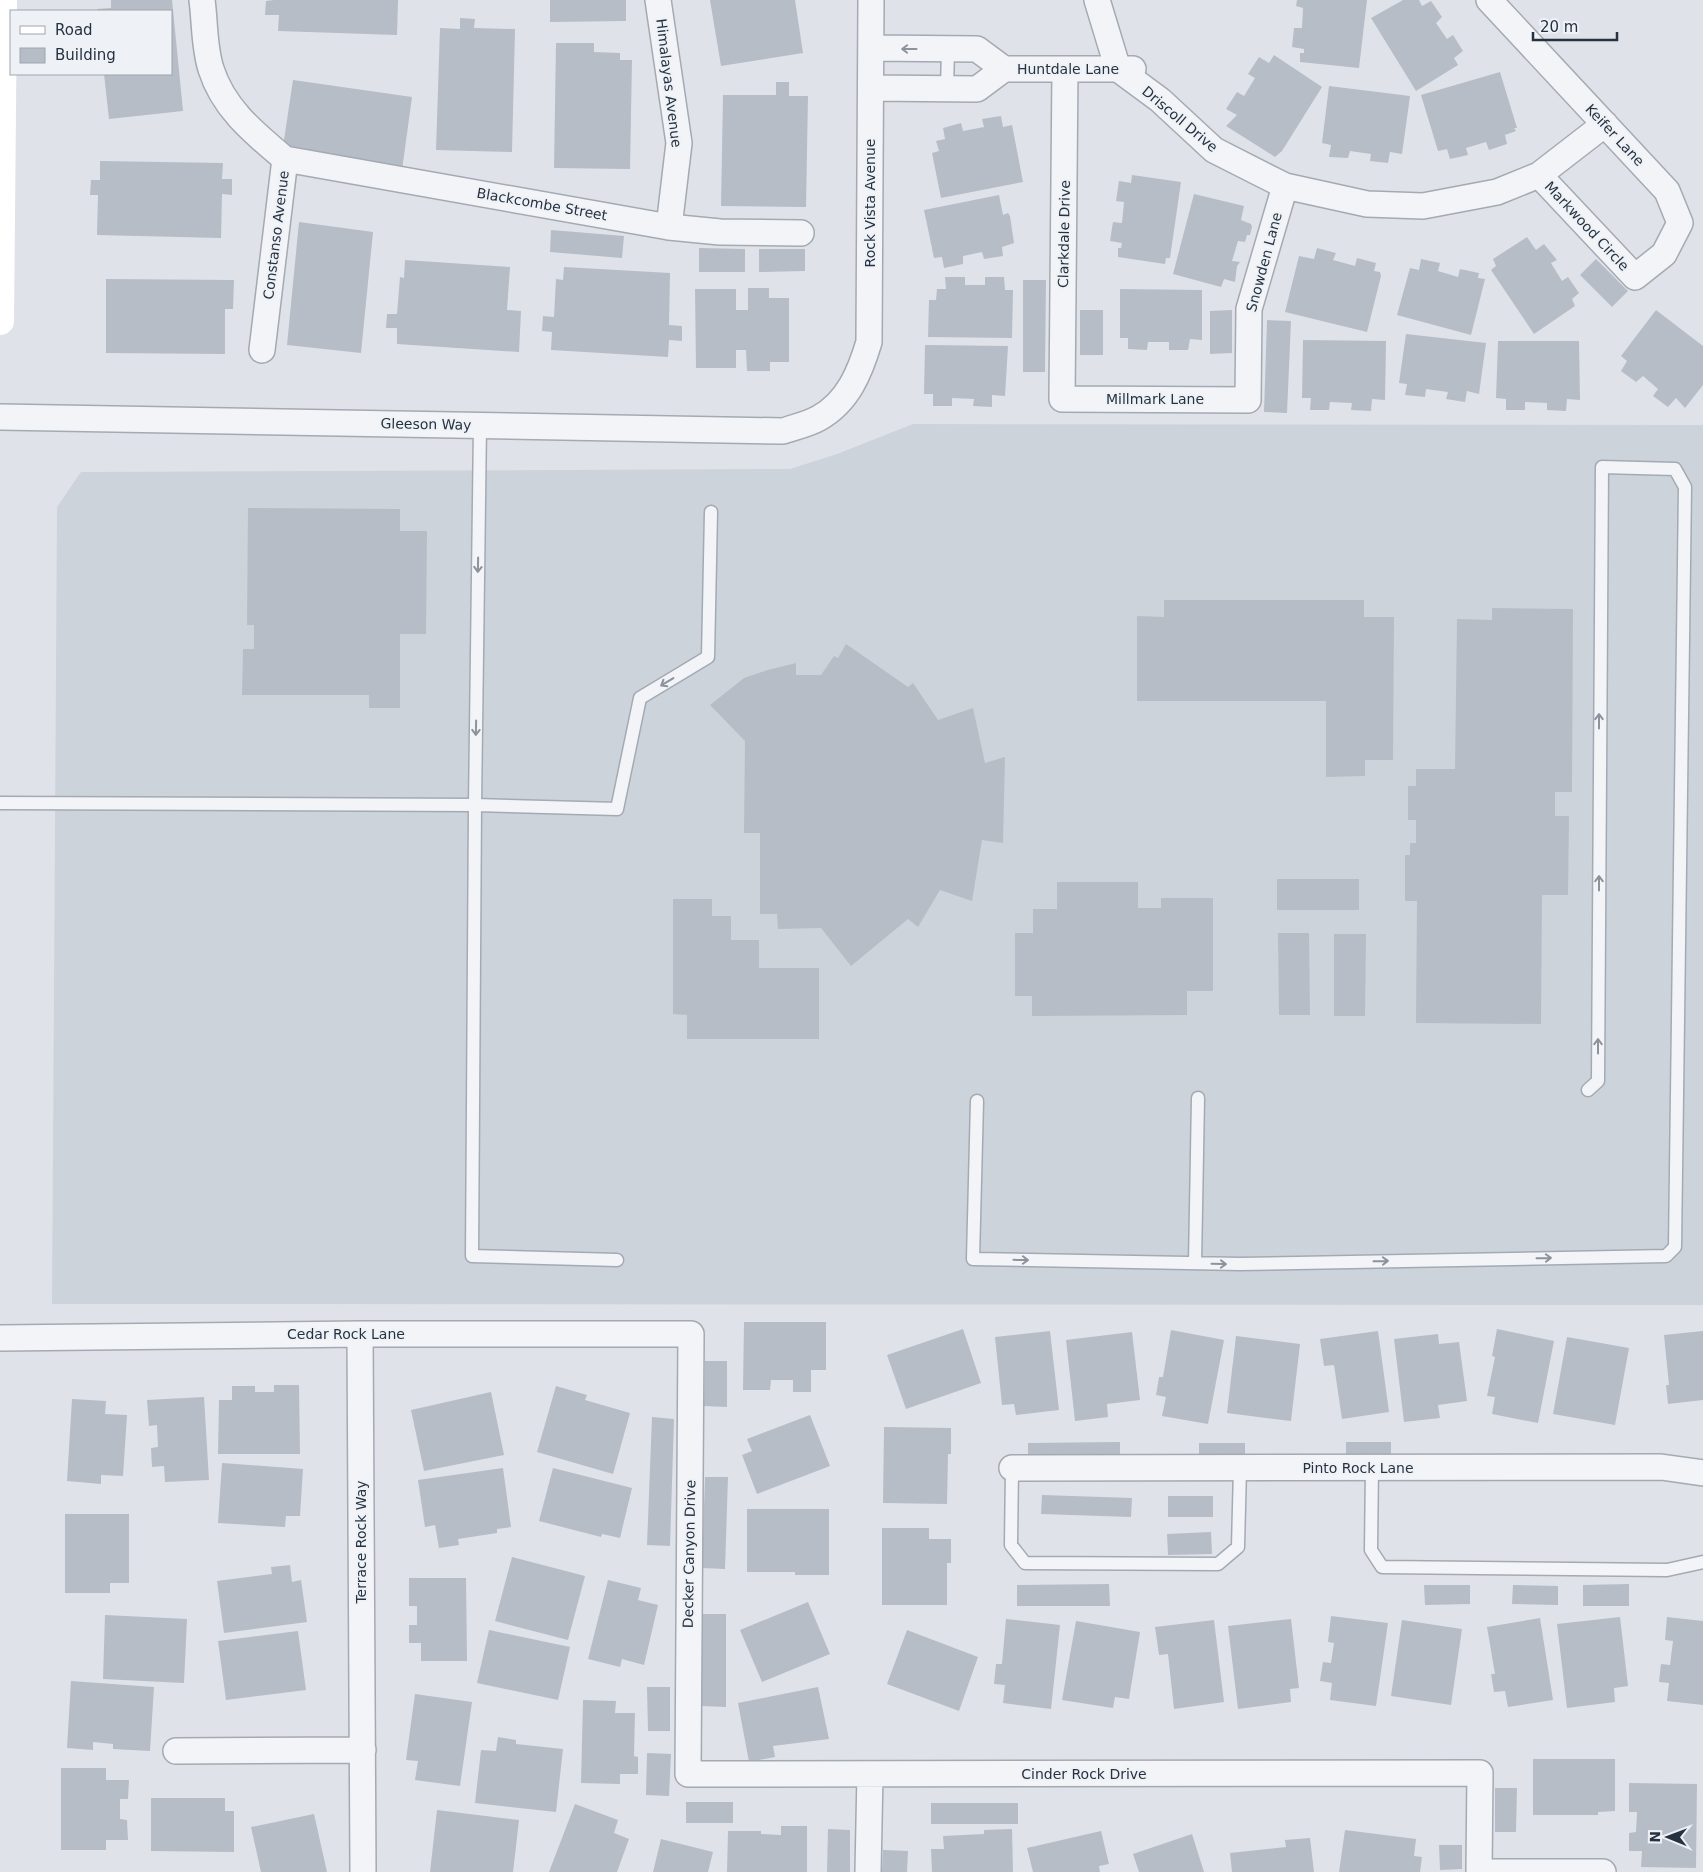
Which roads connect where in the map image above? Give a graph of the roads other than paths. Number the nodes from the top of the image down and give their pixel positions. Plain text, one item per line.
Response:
1 (3, 0) edge
2 (202, 0) edge
3 (658, 0) edge
4 (871, 0) edge
5 (1097, 0) edge
6 (1488, 0) edge
7 (871, 48) junction
8 (948, 49) junction
9 (1065, 69) junction
10 (1125, 69) junction
11 (1004, 70) junction
12 (871, 88) junction
13 (947, 89) junction
14 (1605, 124) junction
15 (285, 159) junction
16 (1539, 175) junction
17 (1285, 186) junction
18 (669, 226) junction
19 (801, 233) dead end
20 (1634, 277) joint
21 (0, 321) edge
22 (262, 350) dead end
23 (842, 399) joint
24 (1062, 399) joint
25 (1248, 400) joint
26 (0, 417) edge
27 (480, 426) junction
28 (711, 512) dead end
29 (0, 803) edge
30 (474, 805) junction
31 (1588, 1090) dead end
32 (1198, 1098) dead end
33 (977, 1101) dead end
34 (617, 1260) dead end
35 (1195, 1263) junction
36 (360, 1334) junction
37 (692, 1334) joint
38 (0, 1338) edge
39 (1012, 1468) joint
40 (1240, 1468) junction
41 (1372, 1468) junction
42 (1703, 1473) edge
43 (1703, 1562) edge
44 (363, 1750) junction
45 (176, 1751) dead end
46 (688, 1774) joint
47 (870, 1774) junction
48 (363, 1872) edge
49 (868, 1872) edge
50 (1479, 1872) edge
51 (1603, 1872) edge

1 - 21 main road
2 - 15 street, Constanso Avenue
3 - 18 street, Himalayas Avenue
4 - 7 street, Rock Vista Avenue
5 - 10 street
6 - 14 street, Keifer Lane
8 -> 7 street, Huntdale Lane
7 - 12 street, Rock Vista Avenue
8 - 11 street, Huntdale Lane
8 - 13 lane
9 - 10 street, Huntdale Lane
9 - 11 street, Huntdale Lane
9 - 24 street, Clarkdale Drive
10 - 17 street, Driscoll Drive
11 - 13 street, Huntdale Lane
12 - 13 street, Huntdale Lane
12 - 23 street, Rock Vista Avenue
14 - 16 street, Driscoll Drive
14 - 20 street, Keifer Lane
15 - 18 street, Blackcombe Street
15 - 22 street, Constanso Avenue
16 - 17 street, Driscoll Drive
16 - 20 street, Markwood Circle
17 - 25 street, Snowden Lane
18 - 19 street, Blackcombe Street
23 - 27 street, Gleeson Way
24 - 25 street, Millmark Lane
26 - 27 street, Gleeson Way
27 -> 30 lane
28 -> 30 lane
29 - 30 lane
30 - 34 lane
31 - 35 lane
32 - 35 lane
33 -> 35 lane
36 - 37 street, Cedar Rock Lane
36 - 38 street, Cedar Rock Lane
36 - 44 street, Terrace Rock Way
37 - 46 street, Decker Canyon Drive
39 - 40 street, Pinto Rock Lane
39 - 40 lane
40 - 41 street, Pinto Rock Lane
41 - 42 street, Pinto Rock Lane
41 - 43 lane
44 - 45 street
44 - 48 street, Terrace Rock Way
46 - 47 street, Cinder Rock Drive
47 - 49 street
47 - 50 street, Cinder Rock Drive
50 - 51 street

